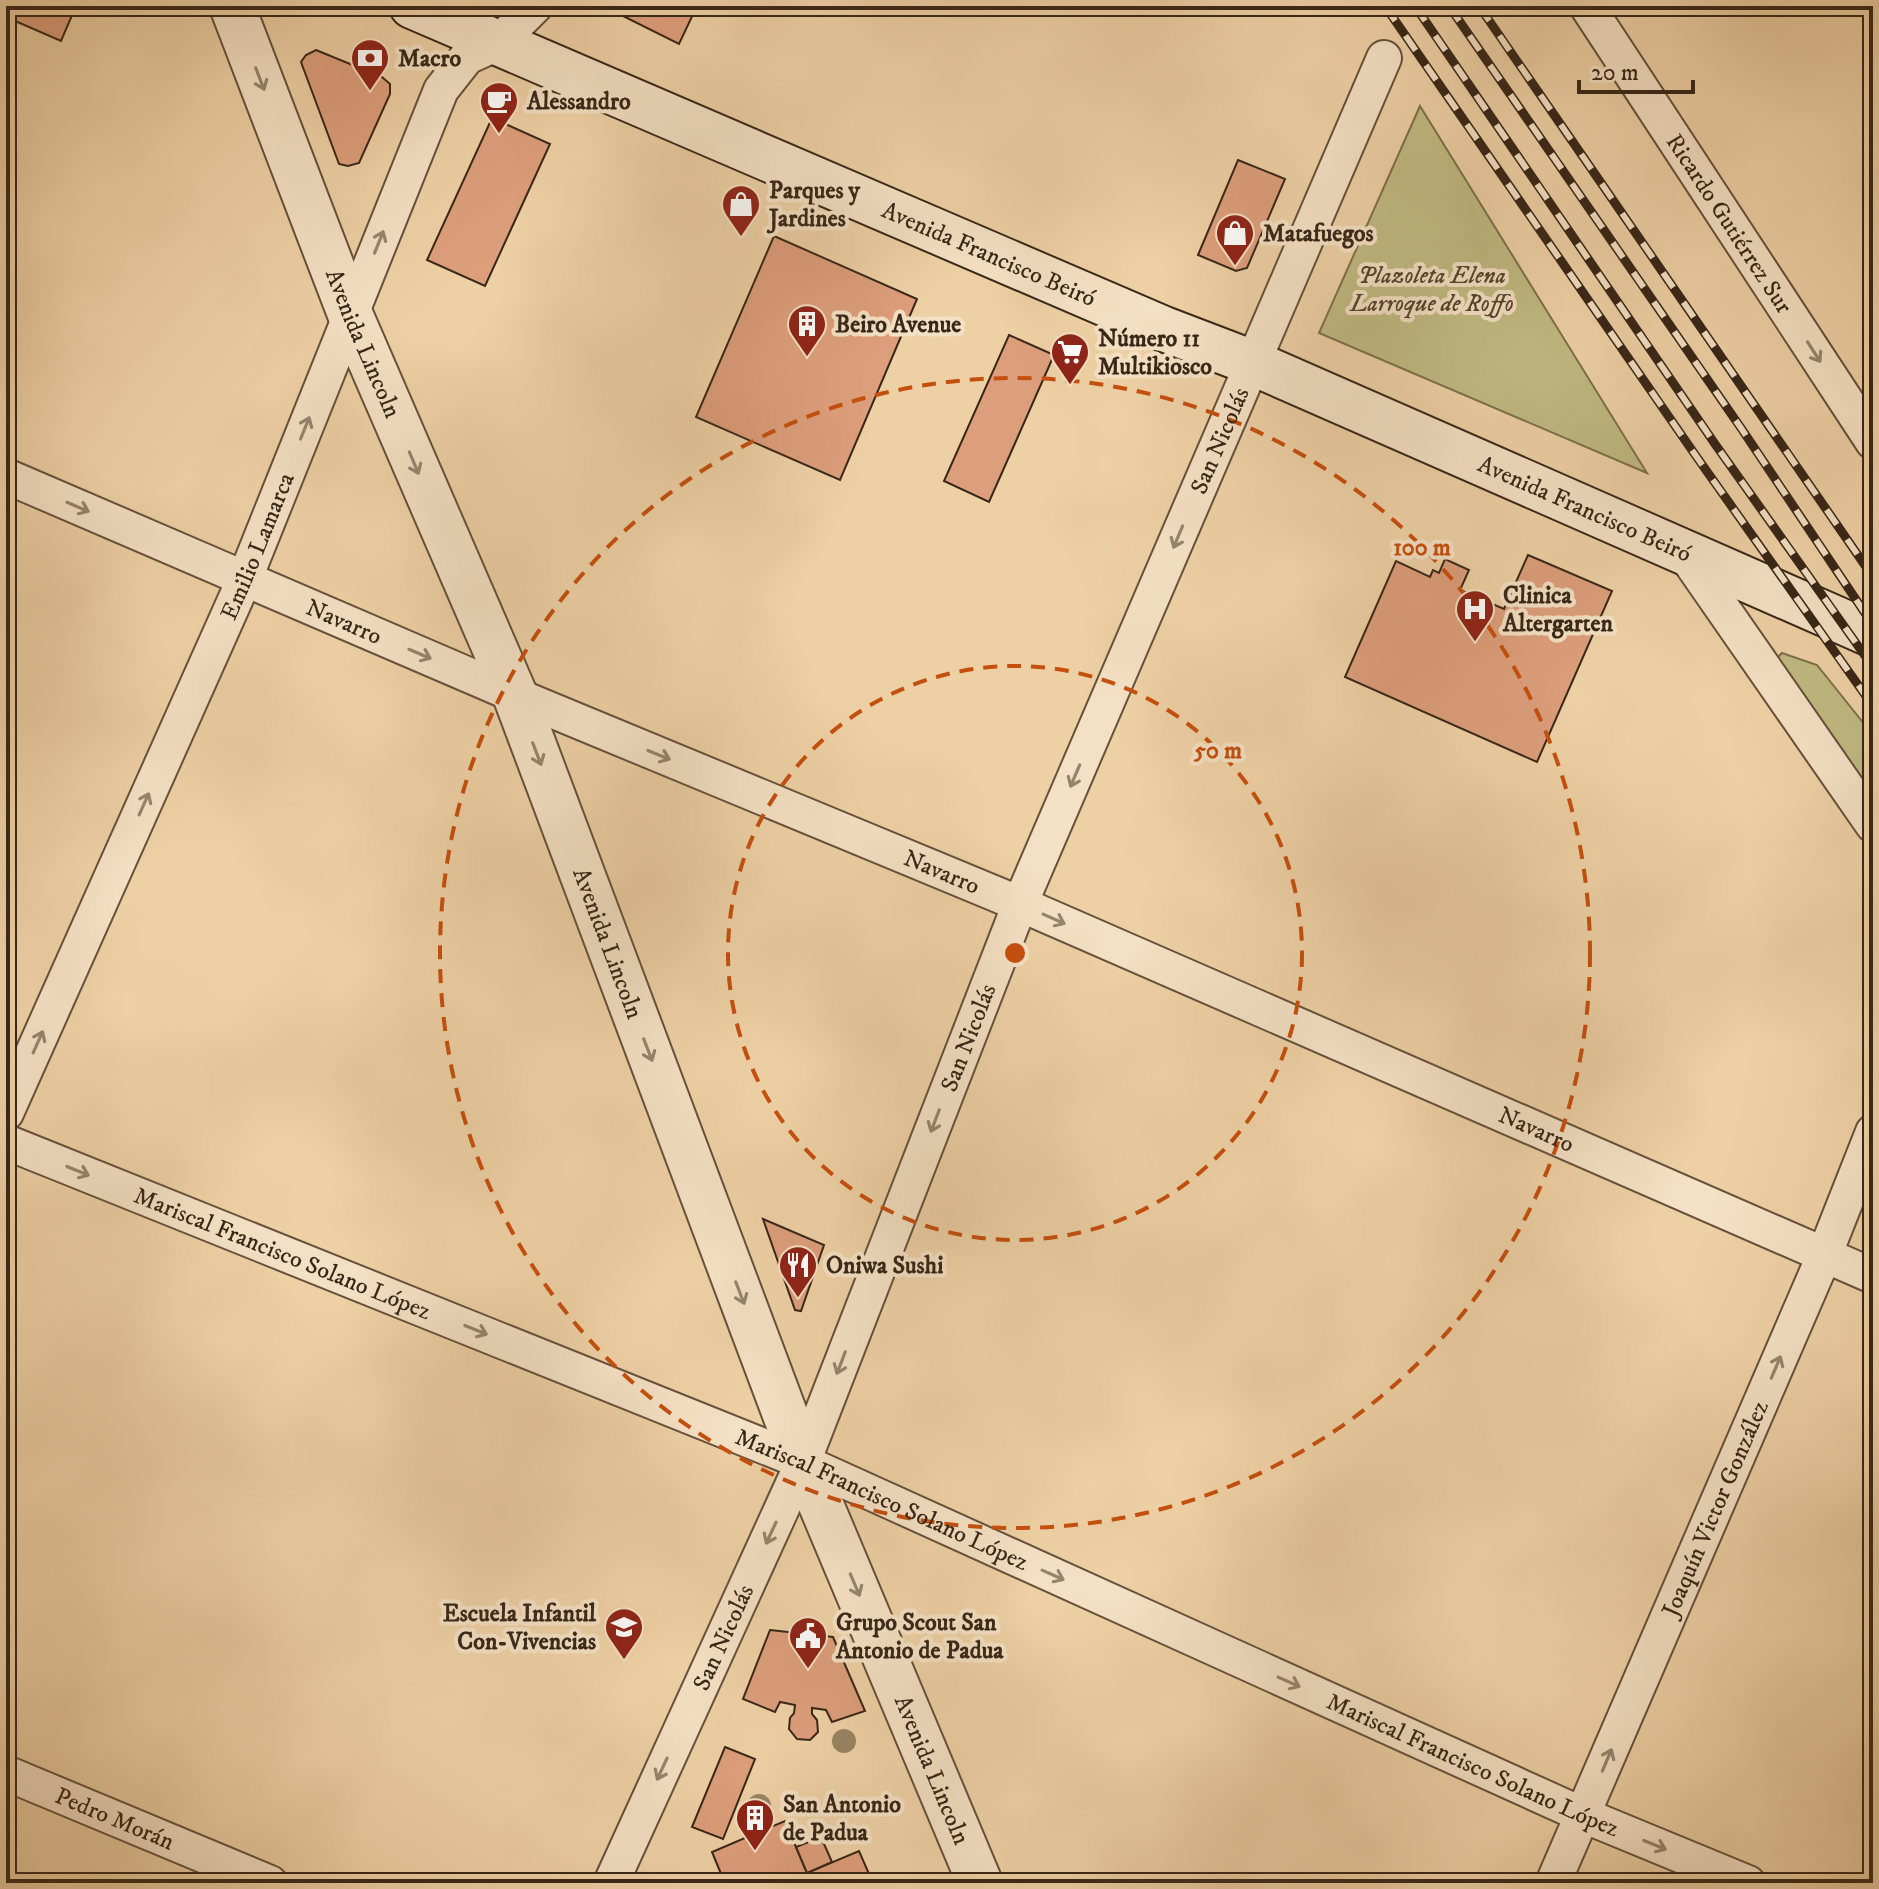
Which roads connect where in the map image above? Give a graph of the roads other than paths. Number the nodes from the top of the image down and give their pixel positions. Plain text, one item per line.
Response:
1 (232, 6) edge
2 (412, 6) edge
3 (535, 6) edge
4 (1587, 6) edge
5 (498, 43) junction
6 (1384, 58) dead end
7 (350, 314) junction
8 (1253, 363) junction
9 (1873, 442) edge
10 (6, 476) edge
11 (1684, 553) junction
12 (245, 578) junction
13 (1873, 635) edge
14 (515, 695) junction
15 (1873, 825) edge
16 (1020, 904) junction
17 (6, 1113) edge
18 (1873, 1132) edge
19 (6, 1142) edge
20 (1824, 1256) junction
21 (1873, 1276) edge
22 (803, 1462) junction
23 (6, 1773) edge
24 (1583, 1815) junction
25 (270, 1883) edge
26 (611, 1883) edge
27 (980, 1883) edge
28 (1553, 1883) edge
29 (1748, 1883) edge

1 -> 7 street, Avenida Lincoln
2 - 5 street, Avenida Francisco Beiró
3 - 5 street, Emilio Lamarca
4 -> 9 street, Ricardo Gutiérrez Sur
7 -> 5 street, Emilio Lamarca
5 - 8 street, Avenida Francisco Beiró
6 - 8 street, San Nicolás
12 -> 7 street, Emilio Lamarca
7 -> 14 street, Avenida Lincoln
8 - 11 street, Avenida Francisco Beiró
8 -> 16 street, San Nicolás
10 -> 12 street, Navarro
11 - 13 street, Avenida Francisco Beiró
11 - 15 street
12 -> 14 street, Navarro
17 -> 12 street, Emilio Lamarca
14 -> 16 street, Navarro
14 -> 22 street, Avenida Lincoln
16 -> 20 street, Navarro
16 -> 22 street, San Nicolás
18 - 20 street, Joaquín Victor González
19 -> 22 street, Mariscal Francisco Solano López
20 - 21 street, Navarro
24 -> 20 street, Joaquín Victor González
22 -> 24 street, Mariscal Francisco Solano López
22 -> 26 street, San Nicolás
22 -> 27 street, Avenida Lincoln
23 - 25 street, Pedro Morán
24 - 28 street, Joaquín Victor González
24 -> 29 street, Mariscal Francisco Solano López

